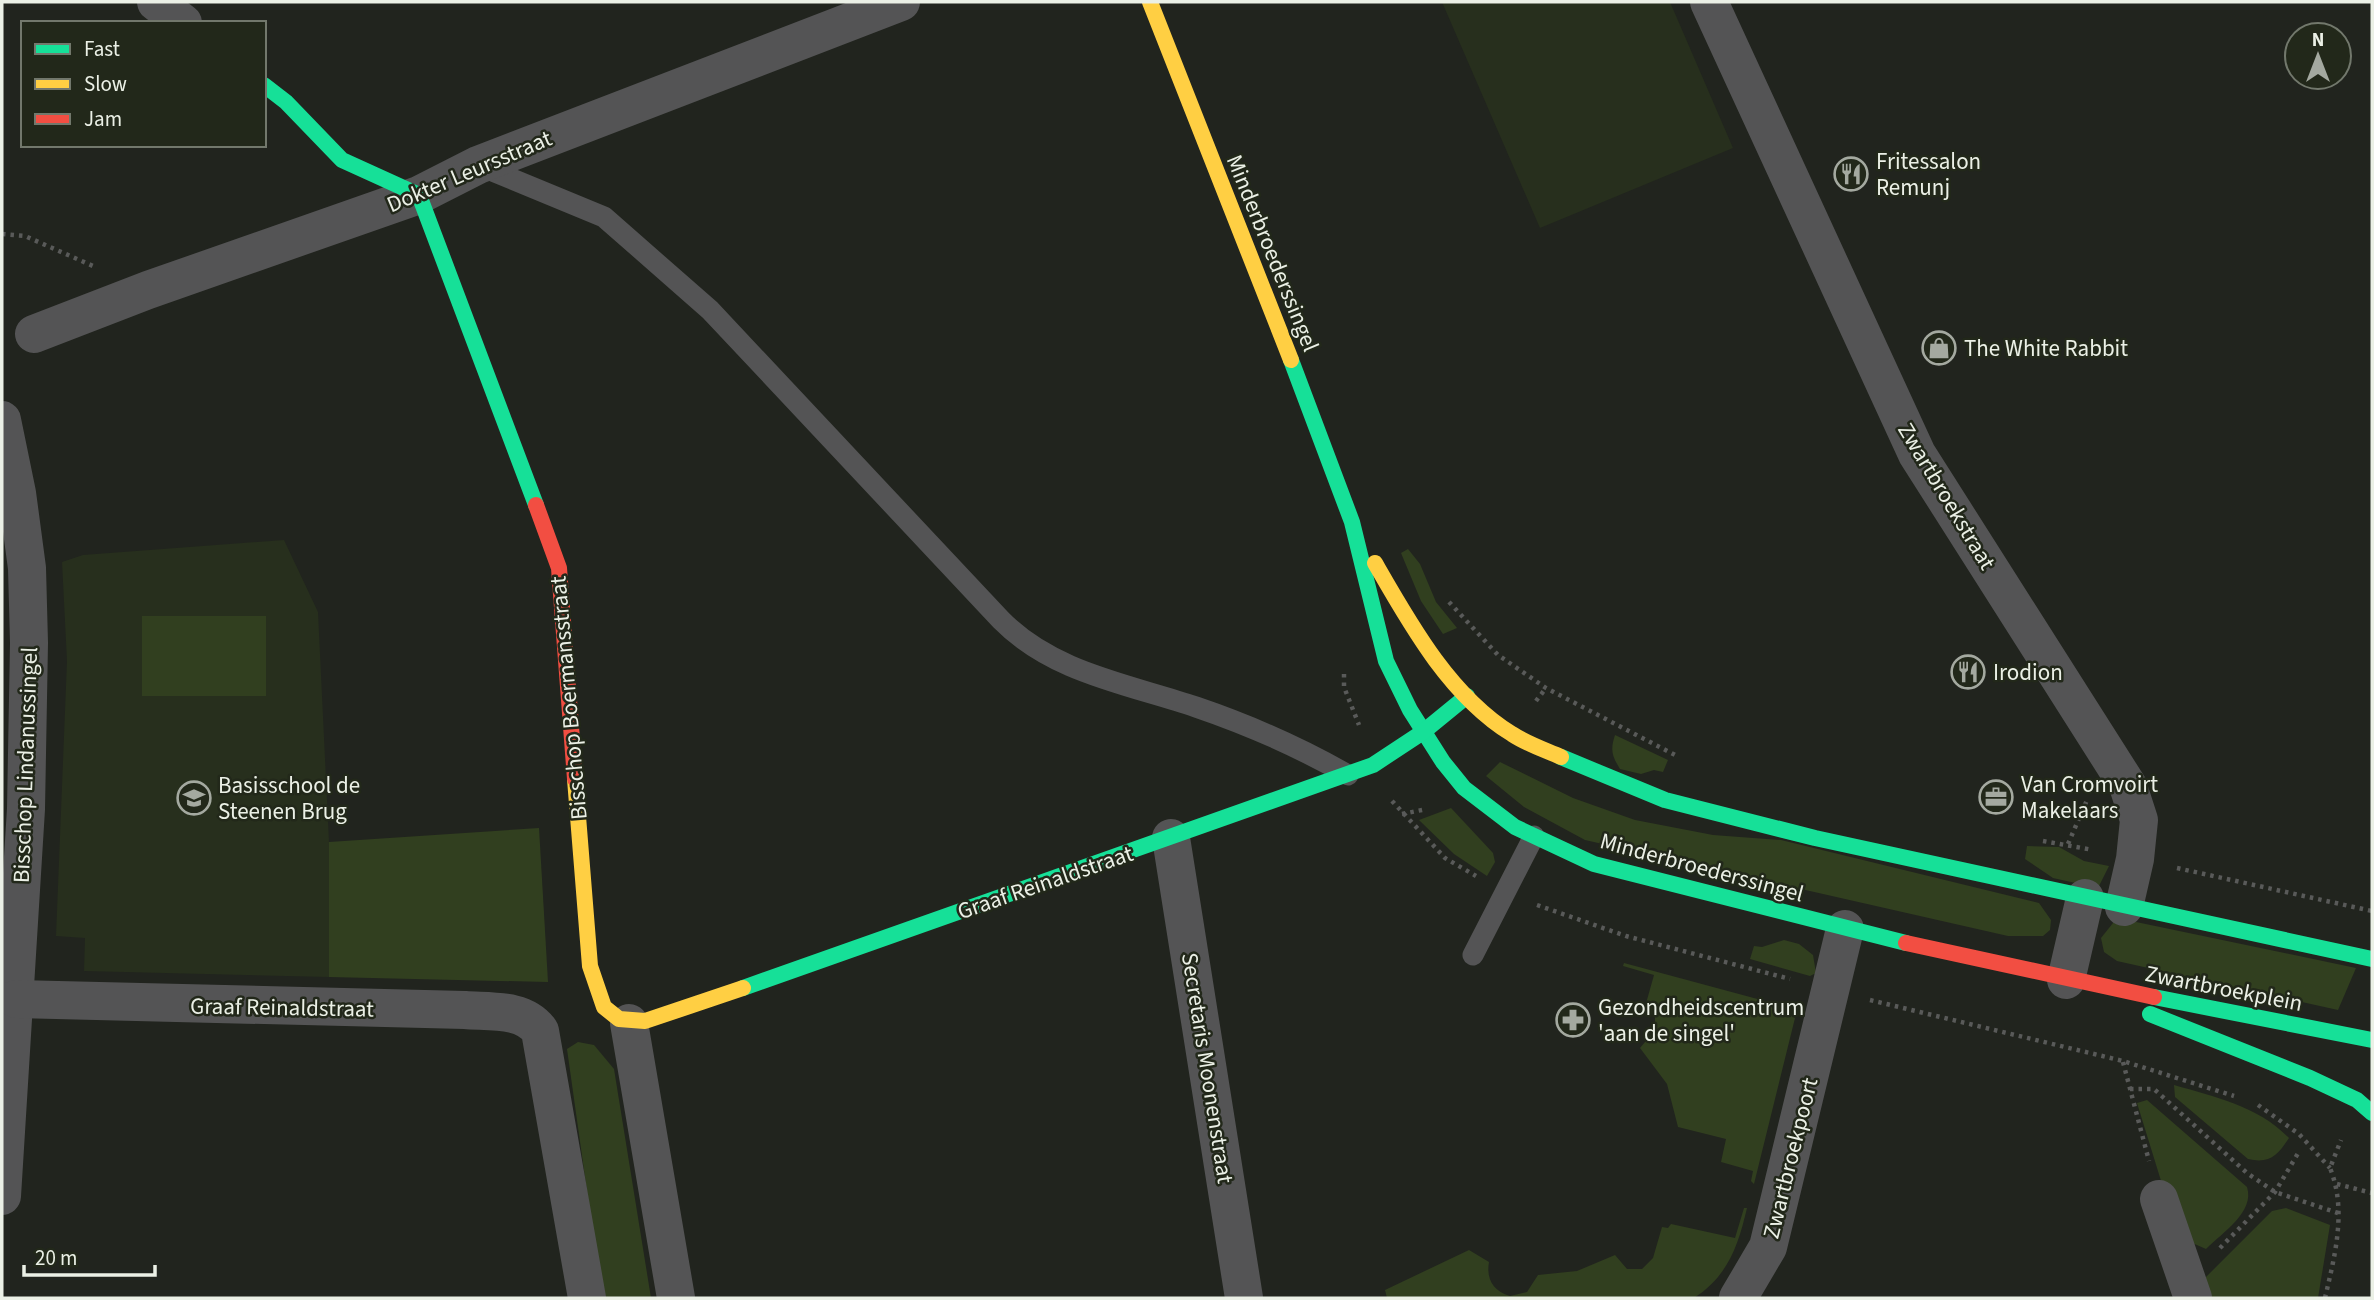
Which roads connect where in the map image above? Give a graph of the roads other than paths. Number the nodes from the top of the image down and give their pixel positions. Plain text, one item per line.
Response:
1 (156, 2) edge
2 (901, 2) edge
3 (1150, 2) edge
4 (1709, 2) edge
5 (180, 21) edge
6 (266, 87) edge
7 (478, 165) junction
8 (419, 195) junction
9 (34, 334) dead end
10 (2, 420) edge
11 (1352, 522) junction
12 (1467, 696) junction
13 (1423, 732) junction
14 (1348, 775) junction
15 (1534, 836) junction
16 (1171, 838) junction
17 (2085, 898) junction
18 (2124, 907) junction
19 (1845, 929) junction
20 (1473, 955) dead end
21 (2372, 959) edge
22 (2067, 980) junction
23 (16, 999) junction
24 (618, 1018) junction
25 (2372, 1040) edge
26 (2372, 1113) edge
27 (2, 1196) edge
28 (2159, 1199) road end
29 (2190, 1290) edge
30 (587, 1298) edge
31 (676, 1298) edge
32 (1244, 1298) edge
33 (1738, 1298) edge

1 - 5 street
2 - 7 street, Dokter Leursstraat
3 - 11 main road, Minderbroederssingel
4 - 18 street, Zwartbroekstraat
6 - 8 main road
7 - 8 street, Dokter Leursstraat
7 - 14 lane
8 - 9 street, Dokter Leursstraat
8 - 24 main road, Bisschop Boermansstraat
10 - 23 street, Bisschop Lindanussingel
11 - 12 main road, Minderbroederssingel
11 - 13 main road, Minderbroederssingel
12 - 13 main road, Graaf Reinaldstraat
12 - 17 main road, Minderbroederssingel
13 - 14 main road, Graaf Reinaldstraat
13 - 15 main road, Minderbroederssingel
14 - 16 main road, Graaf Reinaldstraat
15 - 19 main road, Minderbroederssingel
15 - 20 lane
16 - 24 main road, Graaf Reinaldstraat
16 - 32 street, Secretaris Moonenstraat
17 - 18 main road
17 - 22 street
18 - 21 main road
19 - 22 main road, Minderbroederssingel
19 - 33 street, Zwartbroekpoort
22 - 25 main road, Zwartbroekplein
22 - 26 main road
23 - 27 street, Bisschop Lindanussingel
23 - 30 street, Graaf Reinaldstraat
24 - 31 street, Bisschop Boermansstraat
28 - 29 street

